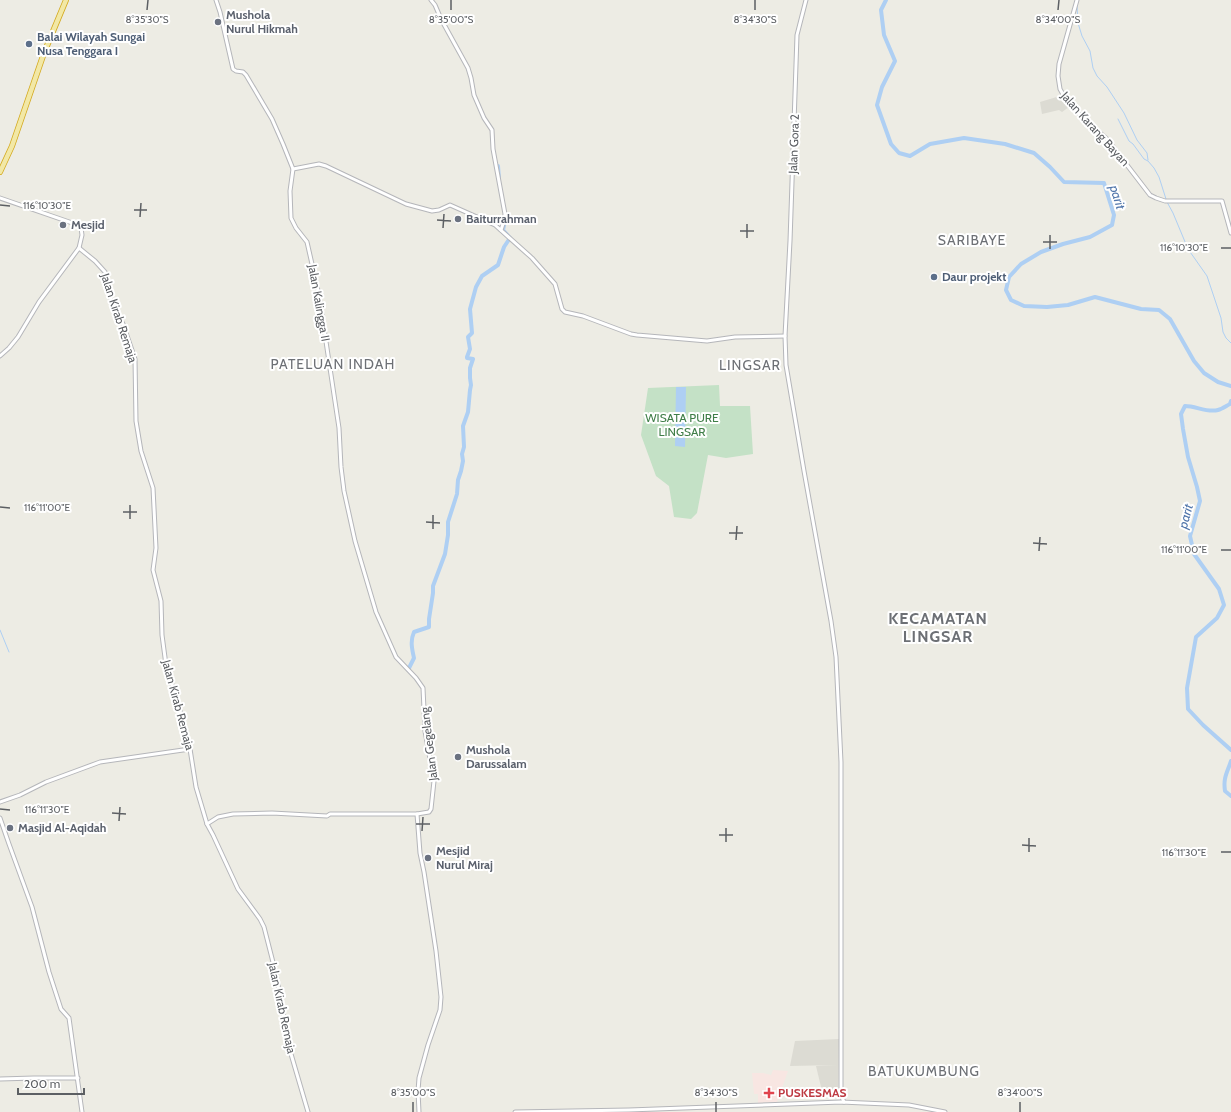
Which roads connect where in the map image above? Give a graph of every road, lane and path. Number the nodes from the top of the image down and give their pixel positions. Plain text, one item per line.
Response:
1 (66, 0) edge
2 (216, 0) edge
3 (431, 0) edge
4 (806, 0) edge
5 (1077, 0) edge
6 (293, 170) junction
7 (0, 172) edge
8 (0, 198) edge
9 (501, 230) junction
10 (1231, 233) edge
11 (79, 248) junction
12 (785, 336) junction
13 (0, 356) edge
14 (349, 512) joint
15 (190, 748) junction
16 (0, 802) edge
17 (417, 814) junction
18 (0, 818) edge
19 (207, 824) junction
20 (78, 1078) junction
21 (0, 1079) edge
22 (841, 1095) junction
23 (844, 1102) junction
24 (835, 1103) junction
25 (82, 1112) edge
26 (308, 1112) edge
27 (419, 1112) edge
28 (515, 1112) edge
29 (944, 1112) edge

1 - 7 highway
2 - 6 street
3 - 9 street
4 - 12 street, Jalan Gora 2
5 - 10 street, Jalan Karang Bayan
6 - 9 street
6 - 14 street, Jalan Kalingga II
8 - 11 street
9 - 12 street
11 - 13 street
11 - 15 street, Jalan Kirab Remaja
12 - 22 street, Jalan Gora 2
14 - 17 street, Jalan Gegelang
15 - 16 street
15 - 19 street, Jalan Kirab Remaja
17 - 19 street
17 - 27 street
18 - 20 street
19 - 26 street, Jalan Kirab Remaja
20 - 21 street
20 - 25 street
22 - 23 street
22 - 24 street
23 - 24 street
23 - 29 street
24 - 28 street

